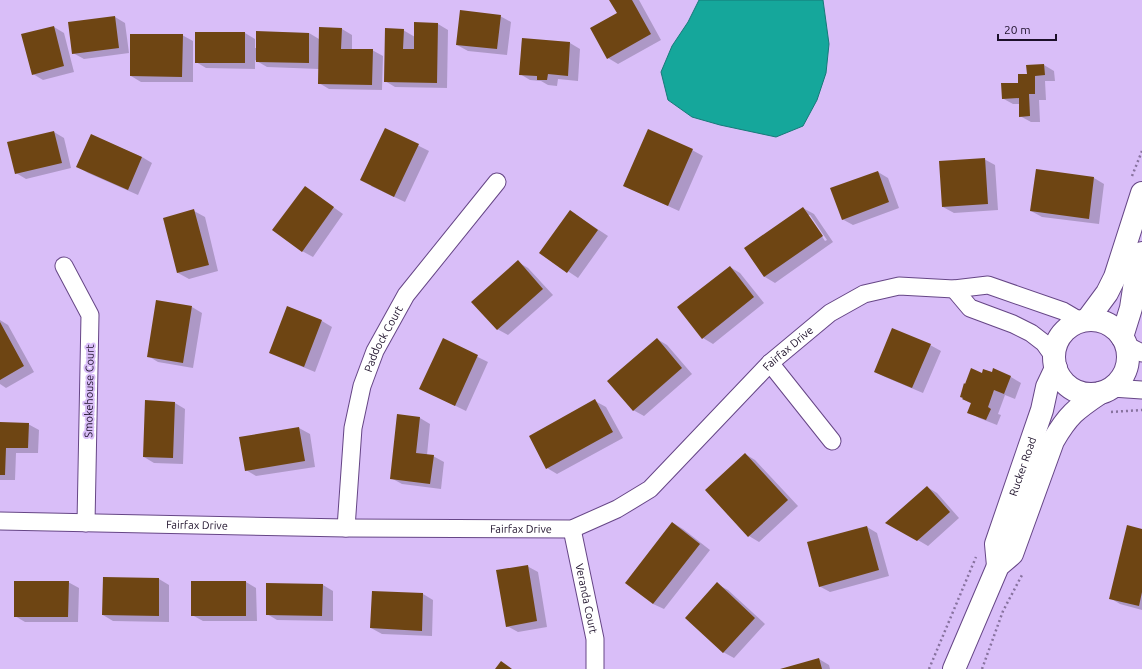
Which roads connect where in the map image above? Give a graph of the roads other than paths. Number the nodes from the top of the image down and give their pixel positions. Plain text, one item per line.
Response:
1 (497, 182) dead end
2 (1142, 193) edge
3 (1142, 253) edge
4 (64, 266) dead end
5 (954, 289) junction
6 (1084, 321) junction
7 (1130, 345) edge
8 (770, 363) junction
9 (1055, 363) junction
10 (1142, 390) edge
11 (1106, 391) junction
12 (832, 441) dead end
13 (0, 521) edge
14 (86, 523) junction
15 (346, 528) junction
16 (572, 529) junction
17 (998, 566) junction
18 (595, 669) edge
19 (954, 669) edge

1 - 15 street, Paddock Court
2 - 6 main road
3 - 7 main road
4 - 14 street, Smokehouse Court
5 - 6 street, Fairfax Drive
5 - 8 street, Fairfax Drive
5 - 9 street
6 - 7 main road
6 - 9 main road
7 - 11 main road
8 - 12 street
8 - 16 street, Fairfax Drive
9 - 11 main road
9 - 17 main road, Rucker Road
10 - 11 street
11 - 17 main road, Rucker Road
13 - 14 street, Fairfax Drive
14 - 15 street, Fairfax Drive
15 - 16 street, Fairfax Drive
16 - 18 street, Veranda Court
17 - 19 main road, Rucker Road

